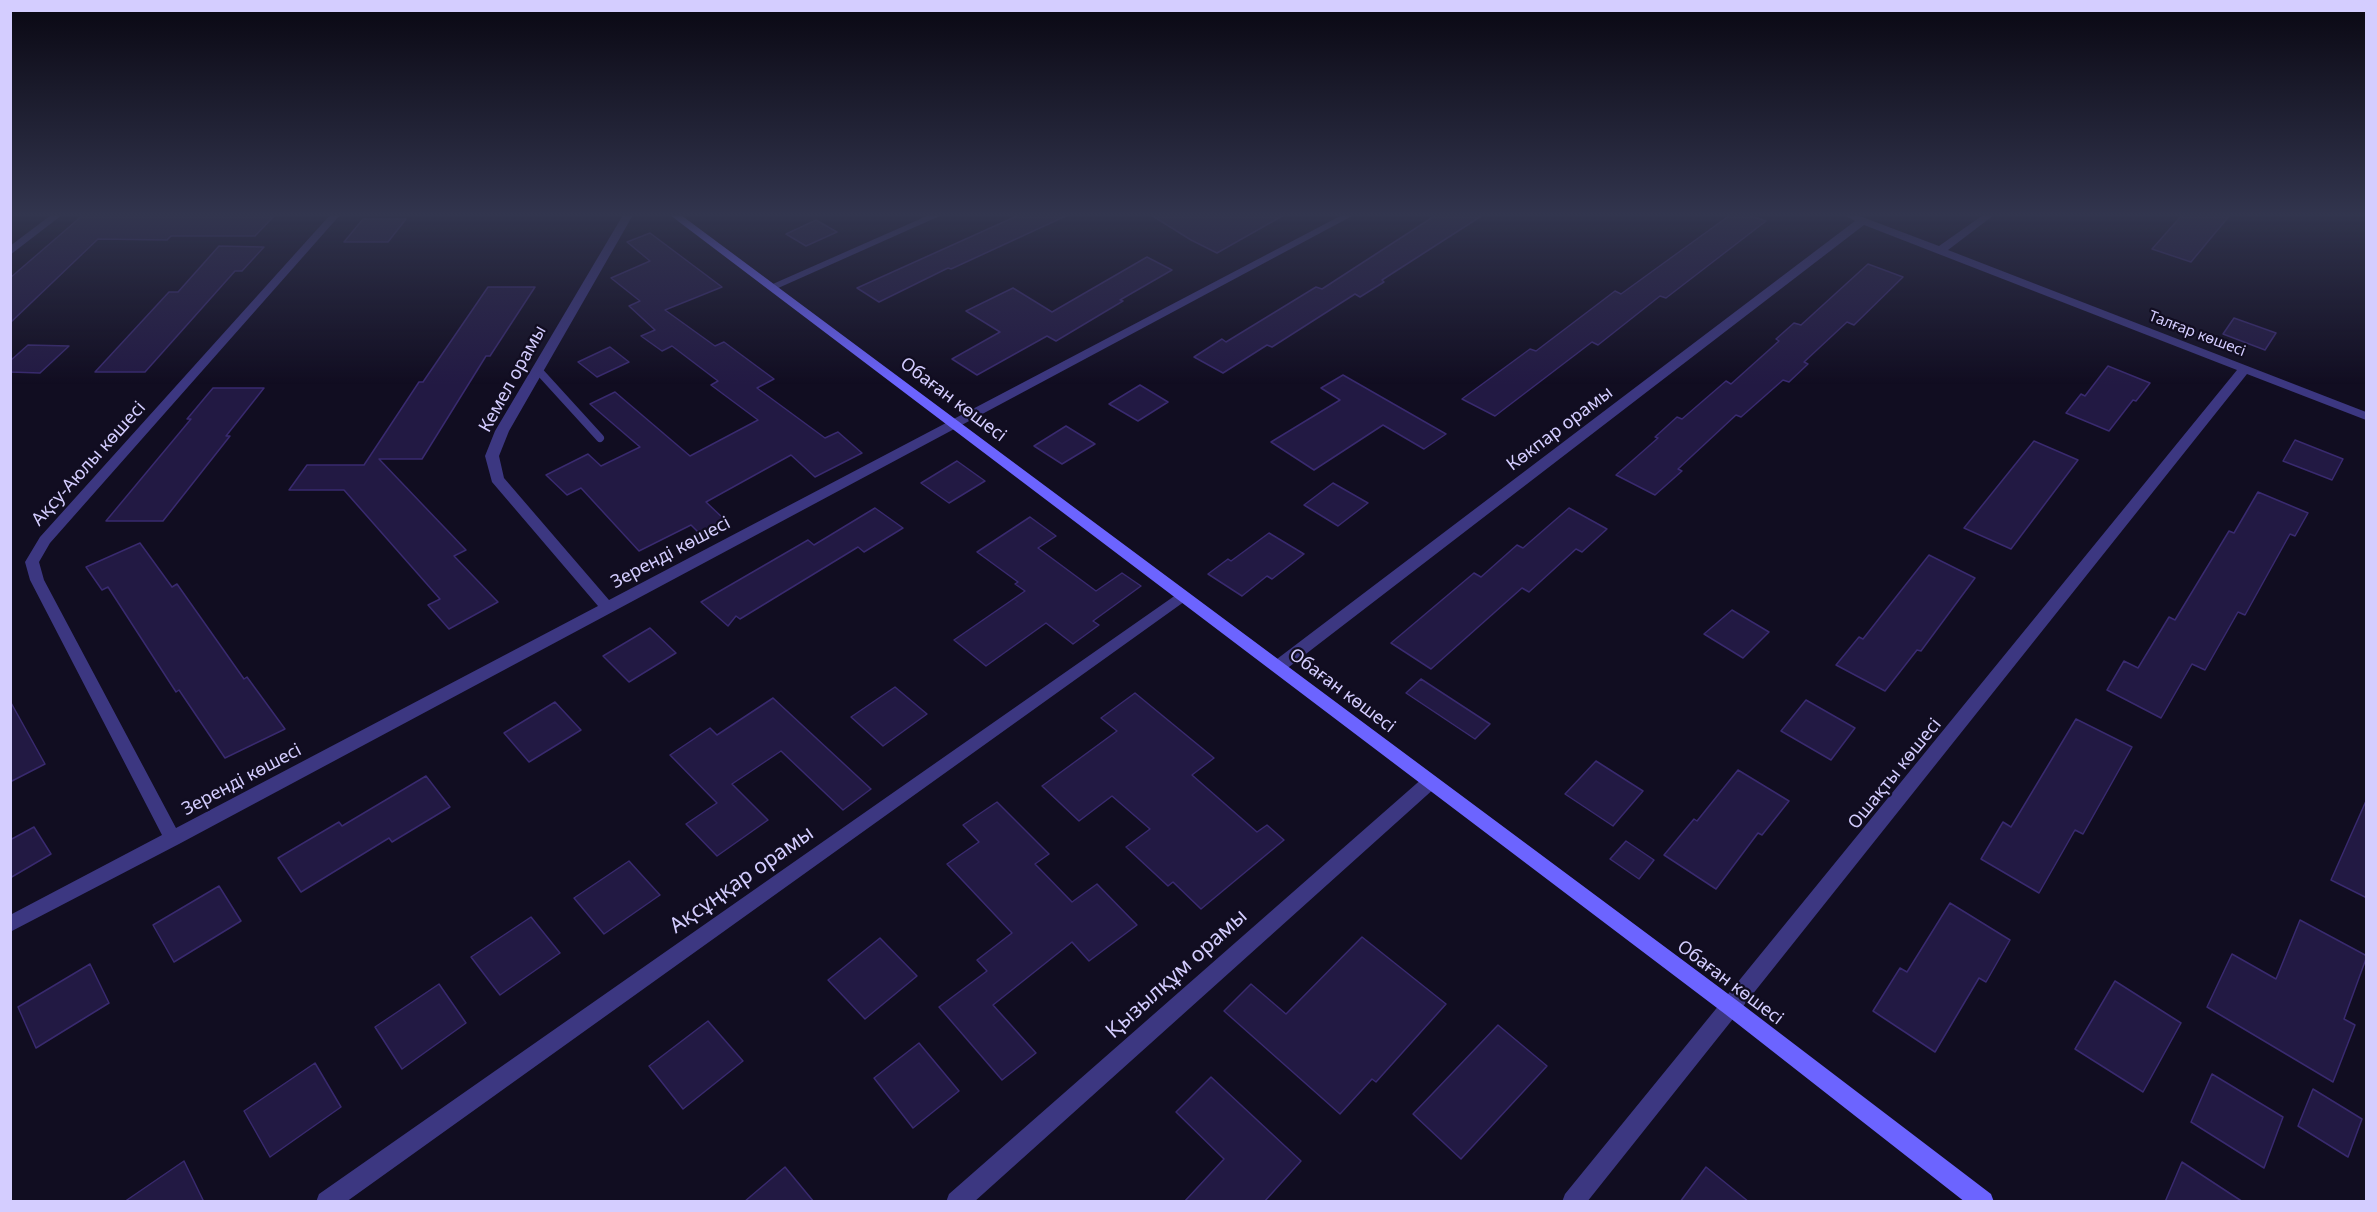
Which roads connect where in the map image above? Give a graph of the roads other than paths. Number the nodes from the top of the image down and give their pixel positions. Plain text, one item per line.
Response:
1 (284, 272) edge
2 (595, 272) edge
3 (751, 272) edge
4 (807, 272) edge
5 (1241, 272) edge
6 (1795, 272) edge
7 (1995, 272) edge
8 (772, 287) junction
9 (2245, 369) junction
10 (538, 370) junction
11 (2367, 416) edge
12 (953, 425) junction
13 (600, 438) dead end
14 (1183, 595) junction
15 (608, 608) junction
16 (1279, 666) junction
17 (1430, 782) junction
18 (173, 839) junction
19 (10, 924) edge
20 (1732, 1008) junction
21 (327, 1202) edge
22 (957, 1202) edge
23 (1573, 1202) edge
24 (1983, 1202) edge

1 - 18 street, Ақсу-Аюлы көшесі
2 - 10 street, Кемел орамы
3 - 8 street, Обаған көшесі
4 - 8 street
5 - 12 street, Зеренді көшесі
6 - 16 street, Көкпар орамы
7 - 9 street, Талғар көшесі
8 - 12 street, Обаған көшесі
9 - 11 street, Талғар көшесі
9 - 20 street, Ошақты көшесі
10 - 13 lane
10 - 15 street, Кемел орамы
12 - 14 street, Обаған көшесі
12 - 15 street, Зеренді көшесі
14 - 16 street, Обаған көшесі
14 - 21 street, Ақсұңқар орамы
15 - 18 street, Зеренді көшесі
16 - 17 street, Обаған көшесі
17 - 20 street, Обаған көшесі
17 - 22 street, Қызылқұм орамы
18 - 19 street, Зеренді көшесі
20 - 23 street, Ошақты көшесі
20 - 24 street, Обаған көшесі

